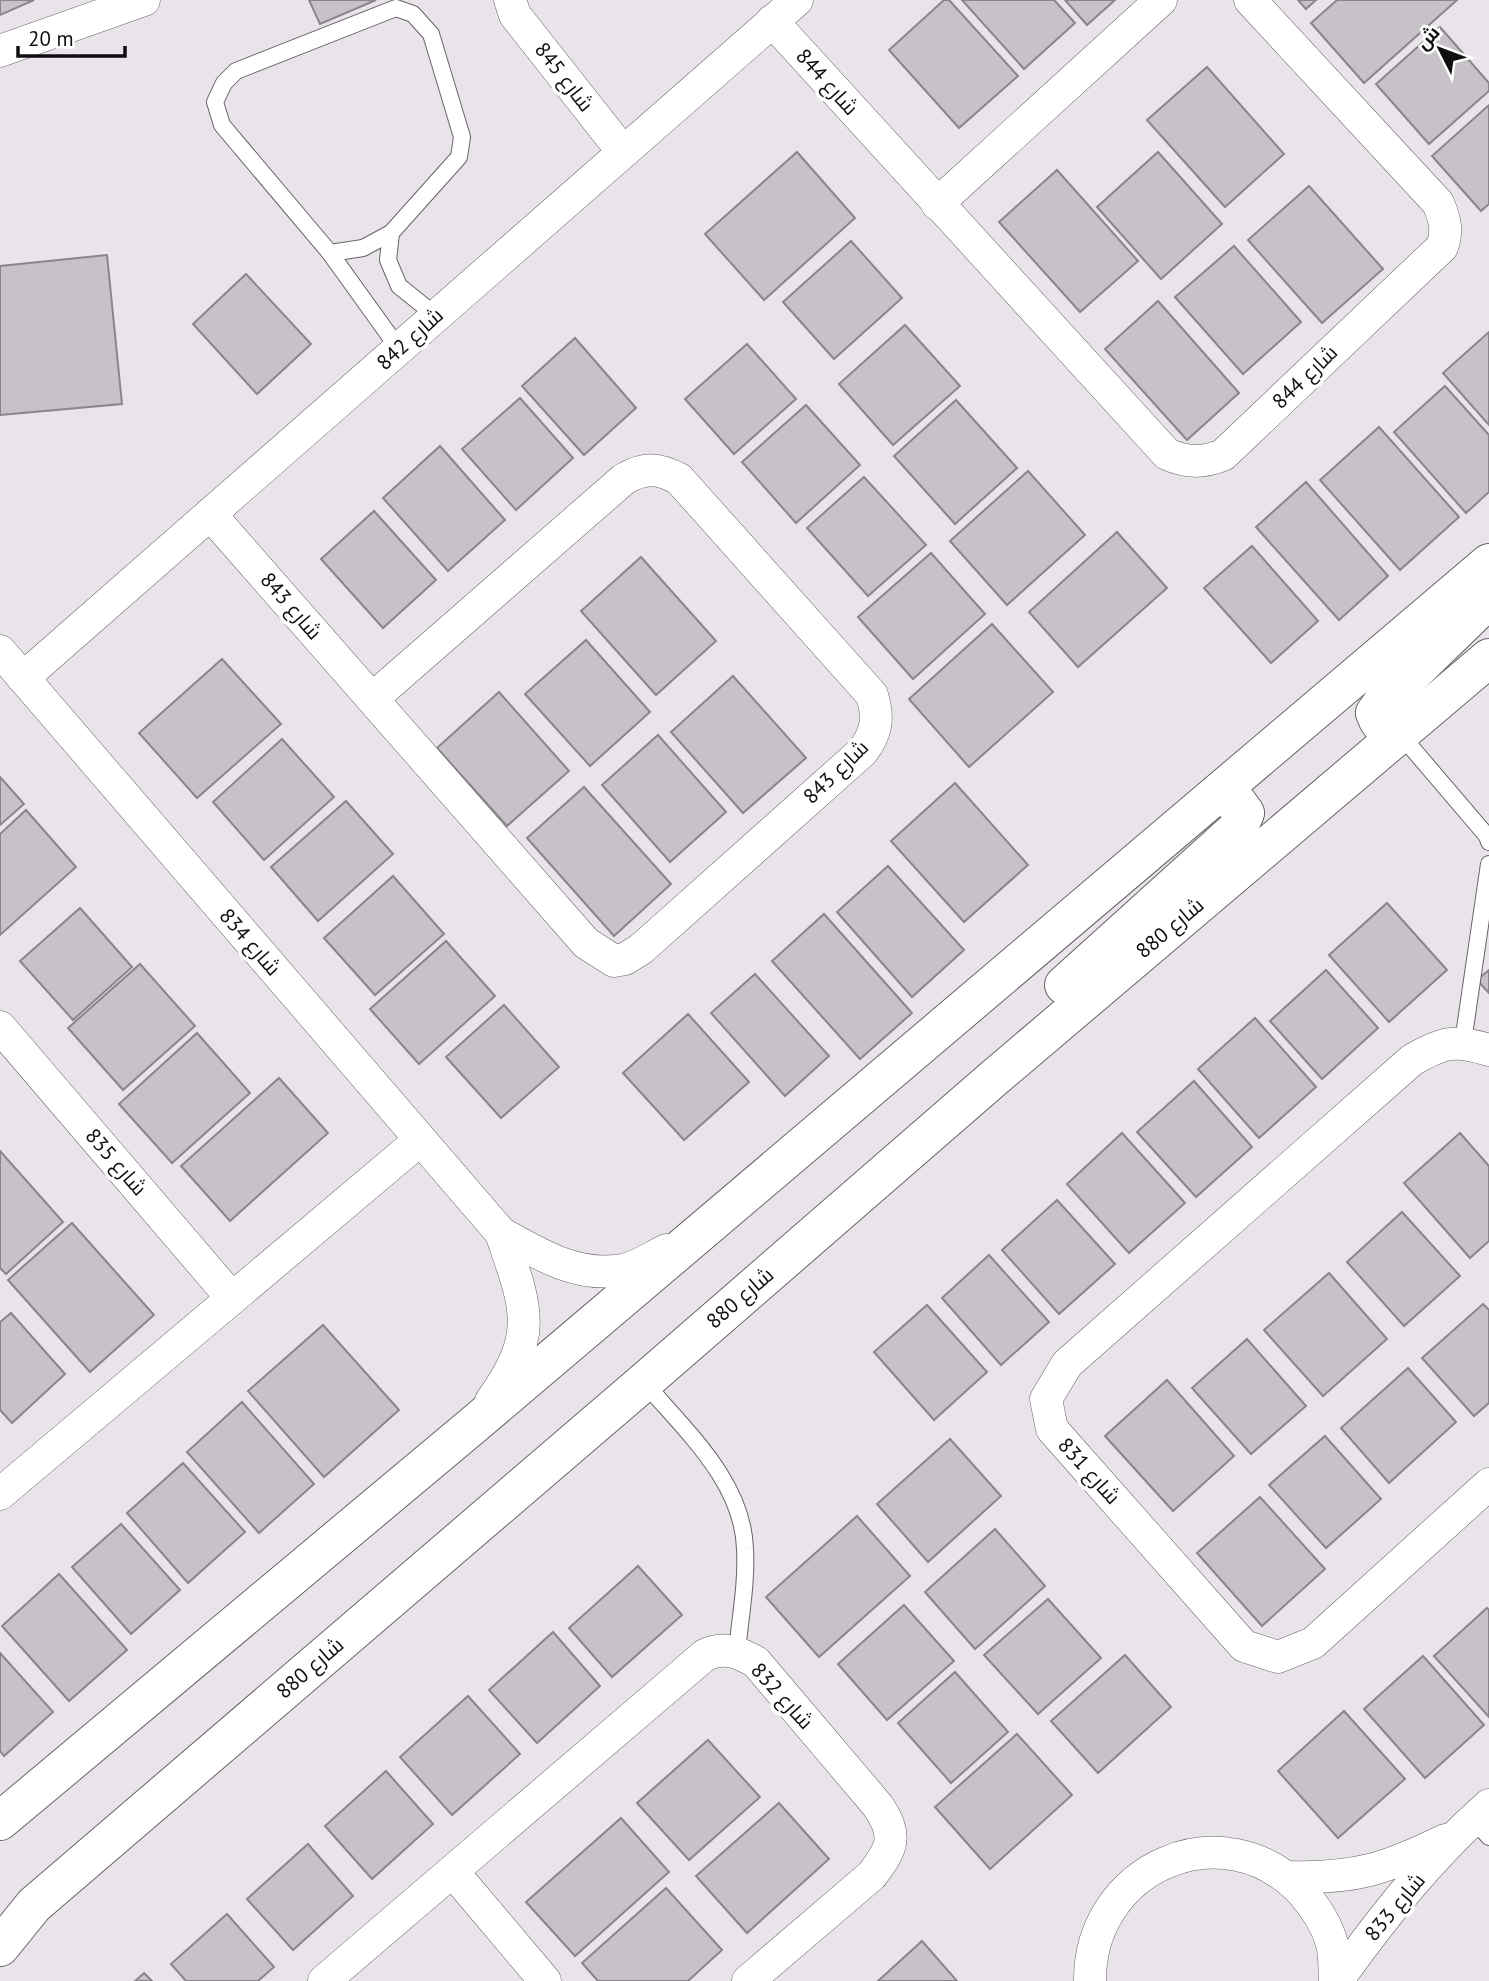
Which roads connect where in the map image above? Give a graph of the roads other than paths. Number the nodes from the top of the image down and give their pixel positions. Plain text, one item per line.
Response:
1 (144, 0) edge
2 (510, 0) edge
3 (796, 0) edge
4 (1161, 0) edge
5 (1250, 0) edge
6 (772, 22) junction
7 (0, 51) edge
8 (622, 152) junction
9 (937, 204) junction
10 (391, 233) junction
11 (330, 253) junction
12 (435, 315) junction
13 (399, 349) junction
14 (211, 514) junction
15 (1489, 563) edge
16 (1489, 599) edge
17 (0, 651) edge
18 (1489, 658) edge
19 (23, 678) junction
20 (372, 699) junction
21 (1401, 734) junction
22 (1216, 795) junction
23 (1489, 842) edge
24 (1489, 864) edge
25 (0, 1027) edge
26 (1476, 1046) edge
27 (994, 1078) junction
28 (420, 1140) junction
29 (501, 1233) junction
30 (695, 1236) junction
31 (231, 1297) junction
32 (644, 1382) junction
33 (471, 1427) junction
34 (1489, 1484) edge
35 (0, 1494) edge
36 (737, 1652) junction
37 (0, 1821) edge
38 (1477, 1824) edge
39 (453, 1872) junction
40 (1288, 1877) junction
41 (1096, 1935) junction
42 (0, 1947) edge
43 (324, 1981) edge
44 (545, 1981) edge
45 (748, 1981) edge
46 (1073, 1981) edge
47 (1090, 1981) edge
48 (1336, 1981) edge

1 - 7 street
2 - 8 street, شارع 845
3 - 6 street, شارع 842
4 - 9 street
5 - 9 street, شارع 844
6 - 8 street, شارع 842
6 - 9 street, شارع 844
8 - 12 street, شارع 842
10 - 11 lane
10 - 11 lane
10 - 12 lane
11 - 13 lane
12 - 13 street, شارع 842
13 - 14 street, شارع 842
14 - 19 street, شارع 842
14 - 20 street, شارع 843
15 - 22 street
16 - 21 street
17 - 19 street, شارع 834
18 - 21 street, شارع 880
19 - 28 street, شارع 834
20 - 20 street, شارع 843
21 - 23 lane
21 - 27 street, شارع 880
22 - 27 street
22 - 30 street
24 - 26 lane
25 - 31 street, شارع 835
26 - 34 street, شارع 831
27 - 32 street, شارع 880
28 - 29 street, شارع 834
28 - 31 street
29 - 30 street, شارع 834
29 - 33 street, شارع 834
30 - 33 street
31 - 35 street
32 - 36 lane
32 - 42 street, شارع 880
33 - 37 street
36 - 39 street, شارع 832
36 - 45 street, شارع 832
38 - 40 street, شارع 833
38 - 48 street, شارع 833
39 - 43 street, شارع 832
39 - 44 street
40 - 41 street
40 - 48 street
41 - 46 street
41 - 47 street

